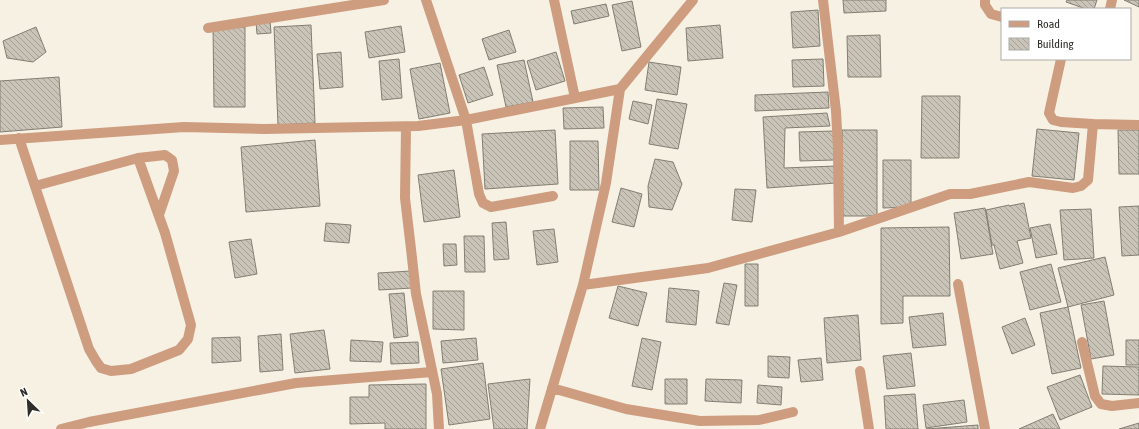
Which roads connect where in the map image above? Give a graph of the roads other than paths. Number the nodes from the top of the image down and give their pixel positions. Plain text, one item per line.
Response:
1 (384, 0) edge
2 (426, 0) edge
3 (554, 0) edge
4 (693, 0) edge
5 (823, 0) edge
6 (985, 0) edge
7 (1001, 16) edge
8 (208, 28) dead end
9 (1061, 60) edge
10 (620, 89) junction
11 (575, 98) junction
12 (466, 120) junction
13 (1092, 124) junction
14 (1139, 125) edge
15 (406, 127) junction
16 (19, 138) junction
17 (0, 140) edge
18 (138, 158) junction
19 (35, 186) junction
20 (553, 196) dead end
21 (159, 215) junction
22 (839, 232) junction
23 (958, 284) dead end
24 (583, 285) junction
25 (1082, 342) dead end
26 (860, 371) dead end
27 (432, 372) junction
28 (552, 388) junction
29 (1139, 402) edge
30 (792, 412) dead end
31 (61, 429) edge
32 (439, 429) edge
33 (540, 429) edge
34 (869, 429) edge
35 (985, 429) edge

1 - 8 street
2 - 12 street
3 - 11 street
4 - 10 street
5 - 22 street
6 - 7 street
9 - 13 street
10 - 11 street
10 - 24 street
11 - 12 street
12 - 15 street
12 - 20 street
13 - 14 street
13 - 22 street
15 - 16 street
15 - 27 street
16 - 17 street
16 - 19 street
18 - 19 street
18 - 21 street
18 - 21 street
19 - 21 street
22 - 24 street
23 - 35 street
24 - 28 street
25 - 29 street
26 - 34 street
27 - 31 street
27 - 32 street
28 - 30 street
28 - 33 street

